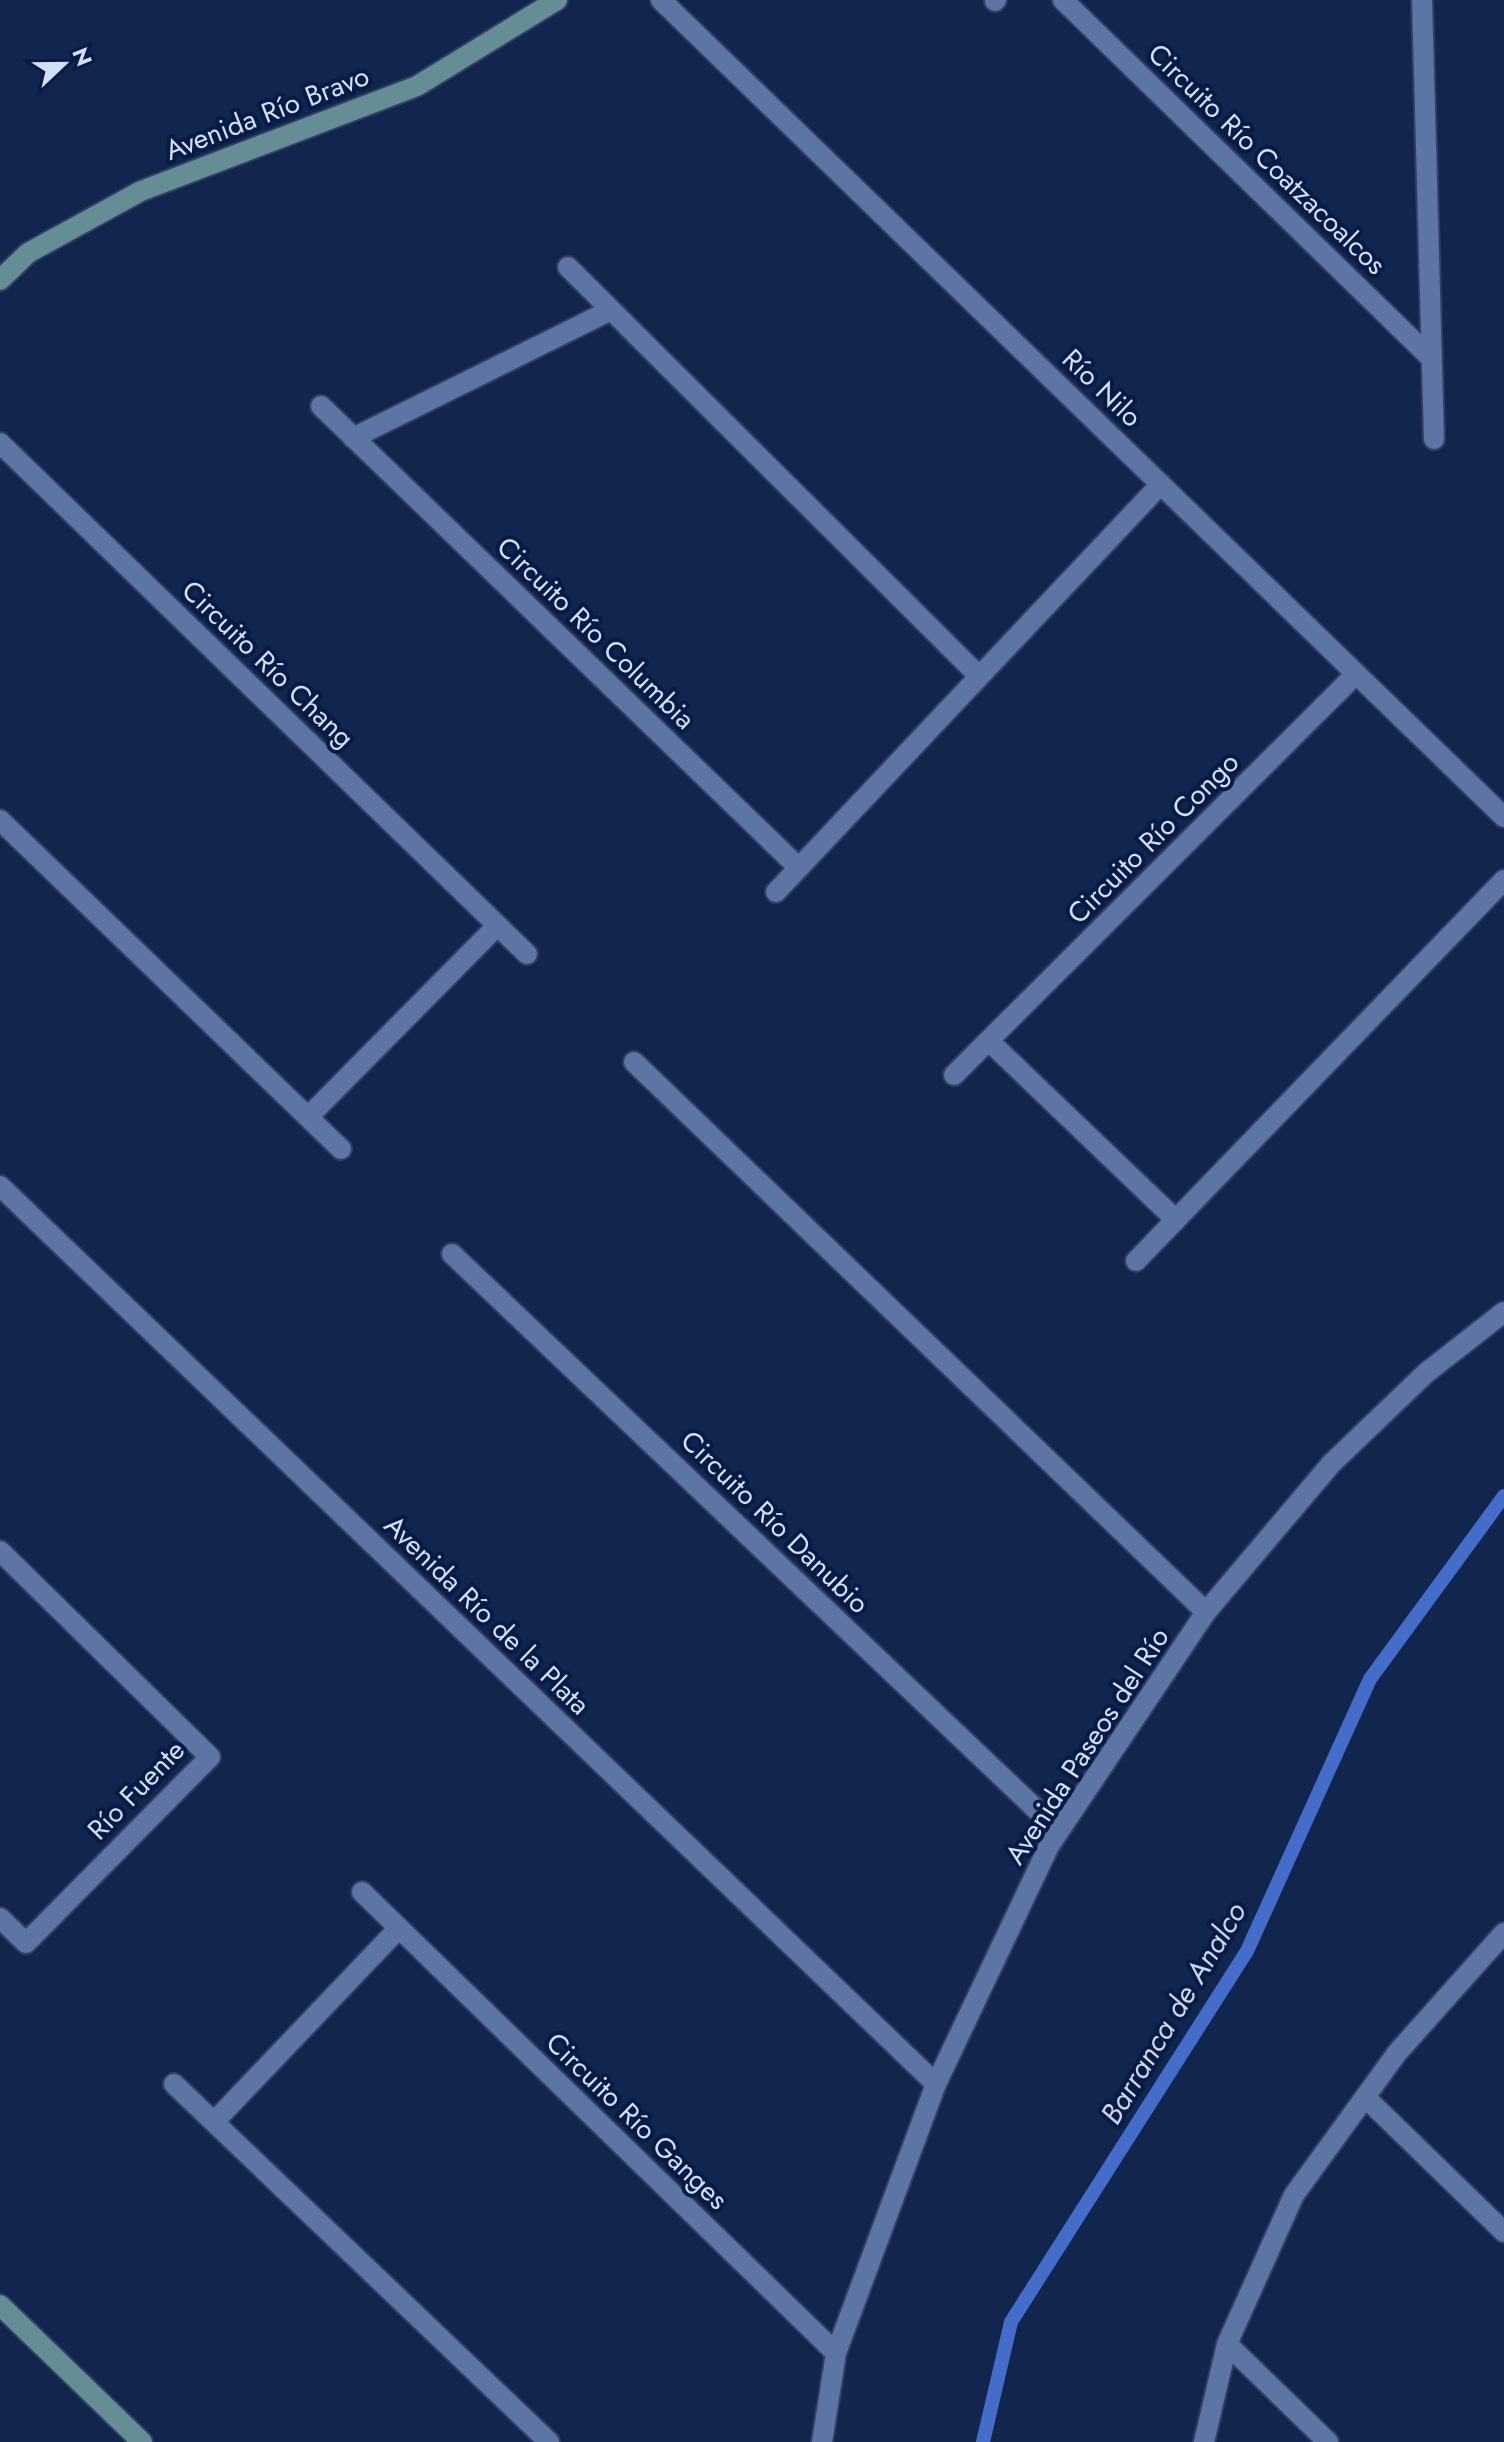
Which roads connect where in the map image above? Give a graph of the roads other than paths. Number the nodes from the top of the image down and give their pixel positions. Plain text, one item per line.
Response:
1 (557, 0) edge
2 (661, 0) edge
3 (1063, 0) edge
4 (1422, 0) edge
5 (568, 267) dead end
6 (0, 280) edge
7 (611, 310) junction
8 (1432, 359) junction
9 (321, 406) dead end
10 (353, 438) junction
11 (1434, 439) dead end
12 (0, 443) edge
13 (1161, 484) junction
14 (1356, 674) junction
15 (979, 676) junction
16 (1504, 817) edge
17 (0, 820) edge
18 (799, 868) junction
19 (1504, 880) edge
20 (776, 892) dead end
21 (497, 926) junction
22 (527, 954) dead end
23 (989, 1041) junction
24 (634, 1062) dead end
25 (954, 1075) dead end
26 (308, 1117) junction
27 (341, 1149) dead end
28 (0, 1186) edge
29 (1176, 1220) junction
30 (452, 1254) dead end
31 (1136, 1261) dead end
32 (1504, 1312) edge
33 (0, 1551) edge
34 (1206, 1612) junction
35 (1059, 1831) junction
36 (362, 1892) dead end
37 (0, 1918) edge
38 (399, 1928) junction
39 (1504, 1933) edge
40 (174, 2084) dead end
41 (936, 2084) junction
42 (1365, 2097) junction
43 (214, 2122) junction
44 (1504, 2232) edge
45 (0, 2305) edge
46 (1227, 2344) junction
47 (836, 2353) junction
48 (142, 2442) edge
49 (549, 2442) edge
50 (822, 2442) edge
51 (1204, 2442) edge
52 (1328, 2442) edge

1 - 6 street, Avenida Río Bravo
2 - 13 street, Río Nilo
3 - 8 street, Circuito Río Coatzacoalcos
4 - 8 street, Circuito Río Coatzacoalcos
5 - 7 street
7 - 10 street
7 - 15 street
8 - 11 street, Circuito Río Coatzacoalcos
9 - 10 street, Circuito Río Columbia
10 - 18 street, Circuito Río Columbia
12 - 21 street, Circuito Río Chang
13 - 14 street, Río Nilo
13 - 15 street
14 - 16 street, Río Nilo
14 - 23 street, Circuito Río Congo
15 - 18 street
17 - 26 street
18 - 20 street
19 - 29 street
21 - 22 street, Circuito Río Chang
21 - 26 street
23 - 25 street, Circuito Río Congo
23 - 29 street
24 - 34 street
26 - 27 street
28 - 41 street, Avenida Río de la Plata
29 - 31 street
30 - 35 street, Circuito Río Danubio
32 - 34 street, Avenida Paseos del Río
33 - 37 street, Río Fuente
34 - 35 street, Avenida Paseos del Río
35 - 41 street, Avenida Paseos del Río
36 - 38 street, Circuito Río Ganges
38 - 43 street
38 - 47 street, Circuito Río Ganges
39 - 42 street
40 - 43 street
41 - 47 street, Avenida Paseos del Río
42 - 44 street
42 - 46 street
43 - 49 street
45 - 48 street
46 - 51 street
46 - 52 street
47 - 50 street, Avenida Paseos del Río

